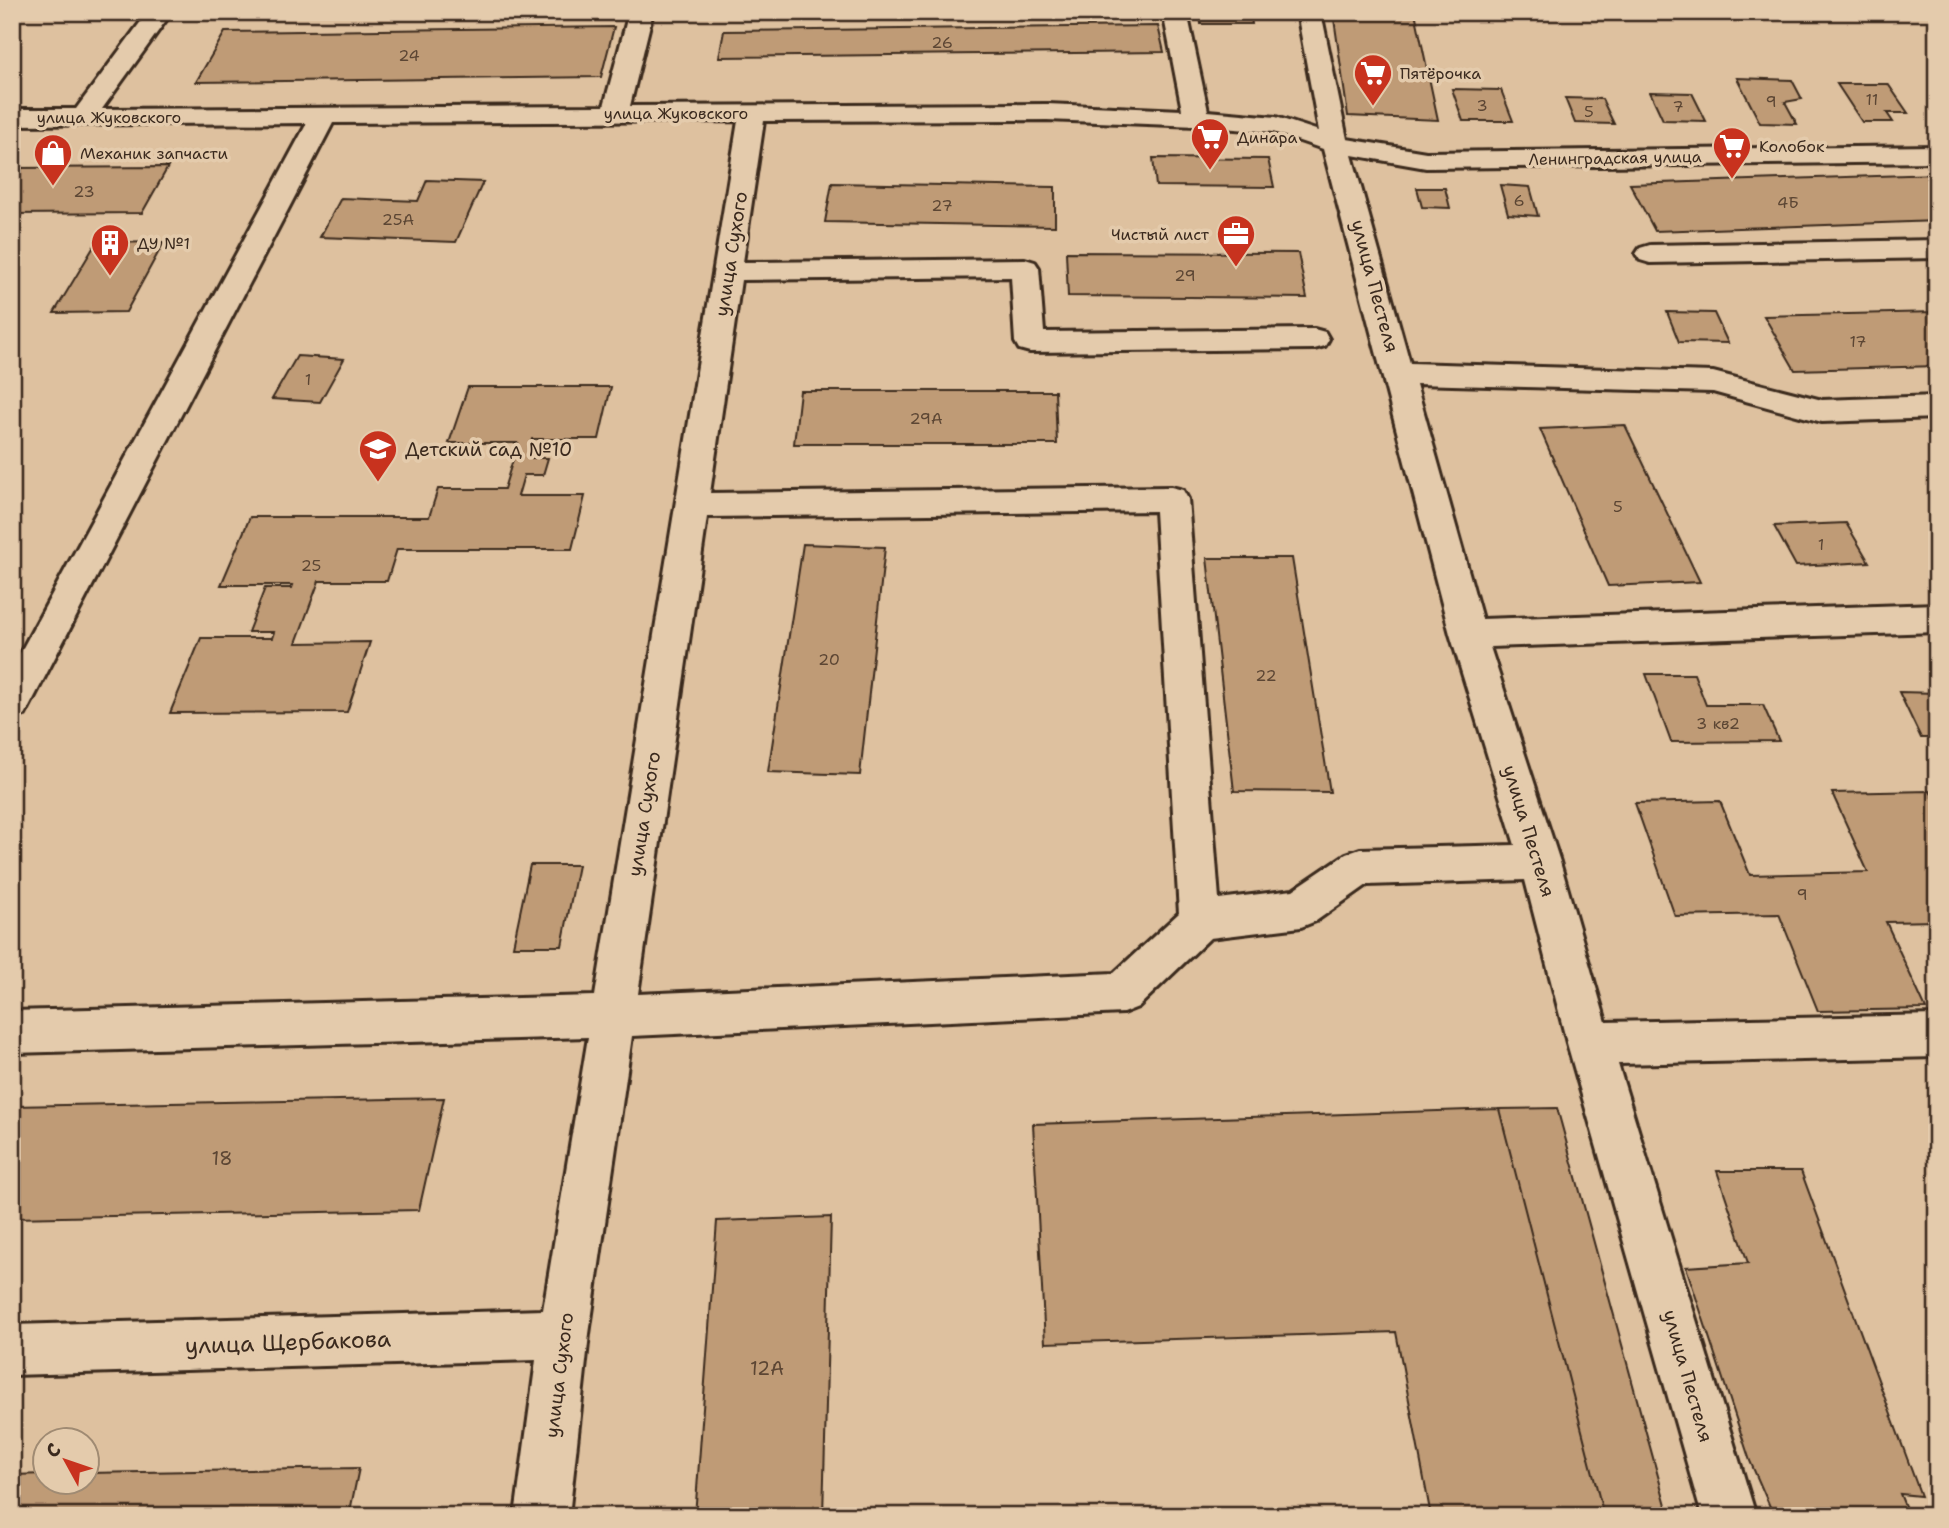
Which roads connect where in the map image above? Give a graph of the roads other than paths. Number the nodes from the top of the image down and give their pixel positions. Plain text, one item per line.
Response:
1 (160, 12) edge
2 (641, 12) edge
3 (1175, 12) edge
4 (1309, 12) edge
5 (752, 113) junction
6 (615, 114) junction
7 (324, 116) junction
8 (12, 117) edge
9 (83, 117) junction
10 (1196, 118) junction
11 (1336, 145) junction
12 (1937, 154) edge
13 (1937, 248) edge
14 (1650, 254) dead end
15 (728, 271) junction
16 (1314, 339) dead end
17 (1399, 373) junction
18 (1937, 407) edge
19 (692, 505) junction
20 (1937, 618) edge
21 (1468, 634) junction
22 (12, 704) edge
23 (1539, 862) junction
24 (1200, 920) junction
25 (613, 1016) junction
26 (12, 1032) edge
27 (1937, 1036) edge
28 (1590, 1043) junction
29 (564, 1334) junction
30 (12, 1350) edge
31 (542, 1516) edge
32 (1729, 1516) edge

1 - 9 street
2 - 6 street
3 - 10 street
4 - 11 street, улица Пестеля
5 - 6 street, улица Жуковского
5 - 10 street, улица Жуковского
5 - 15 street, улица Сухого
6 - 7 street, улица Жуковского
7 - 9 street, улица Жуковского
7 - 22 street
8 - 9 street, улица Жуковского
10 - 11 street, улица Жуковского
11 - 12 street, Ленинградская улица
11 - 17 street, улица Пестеля
13 - 14 street
15 - 16 street
15 - 19 street, улица Сухого
17 - 18 street
17 - 21 street, улица Пестеля
19 - 24 street
19 - 25 street, улица Сухого
20 - 21 street
21 - 23 street, улица Пестеля
23 - 24 street
23 - 28 street, улица Пестеля
24 - 25 street
25 - 26 street
25 - 29 street, улица Сухого
27 - 28 street
28 - 32 street, улица Пестеля
29 - 30 street, улица Щербакова
29 - 31 street, улица Сухого

